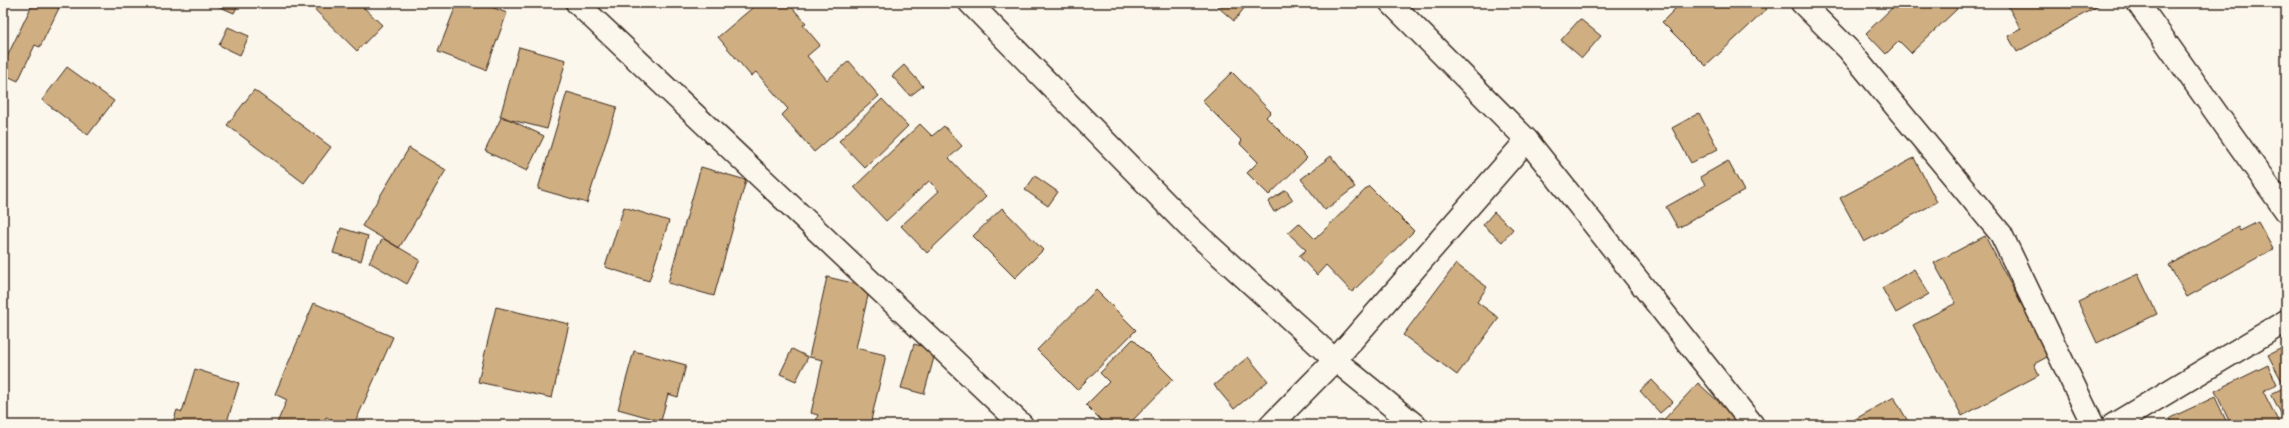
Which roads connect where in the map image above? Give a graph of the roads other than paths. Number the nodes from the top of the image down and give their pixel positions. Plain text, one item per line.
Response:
1 (577, 3) edge
2 (970, 3) edge
3 (1391, 3) edge
4 (1802, 3) edge
5 (2138, 3) edge
6 (1527, 140) junction
7 (2286, 211) edge
8 (2286, 321) edge
9 (1336, 360) junction
10 (1022, 425) edge
11 (1271, 425) edge
12 (1414, 425) edge
13 (1753, 425) edge
14 (2092, 425) edge
15 (2113, 425) edge

1 - 10 street
2 - 9 street
3 - 6 street
4 - 14 street
5 - 7 street
6 - 9 street
6 - 13 street
8 - 15 street
9 - 11 street
9 - 12 street

